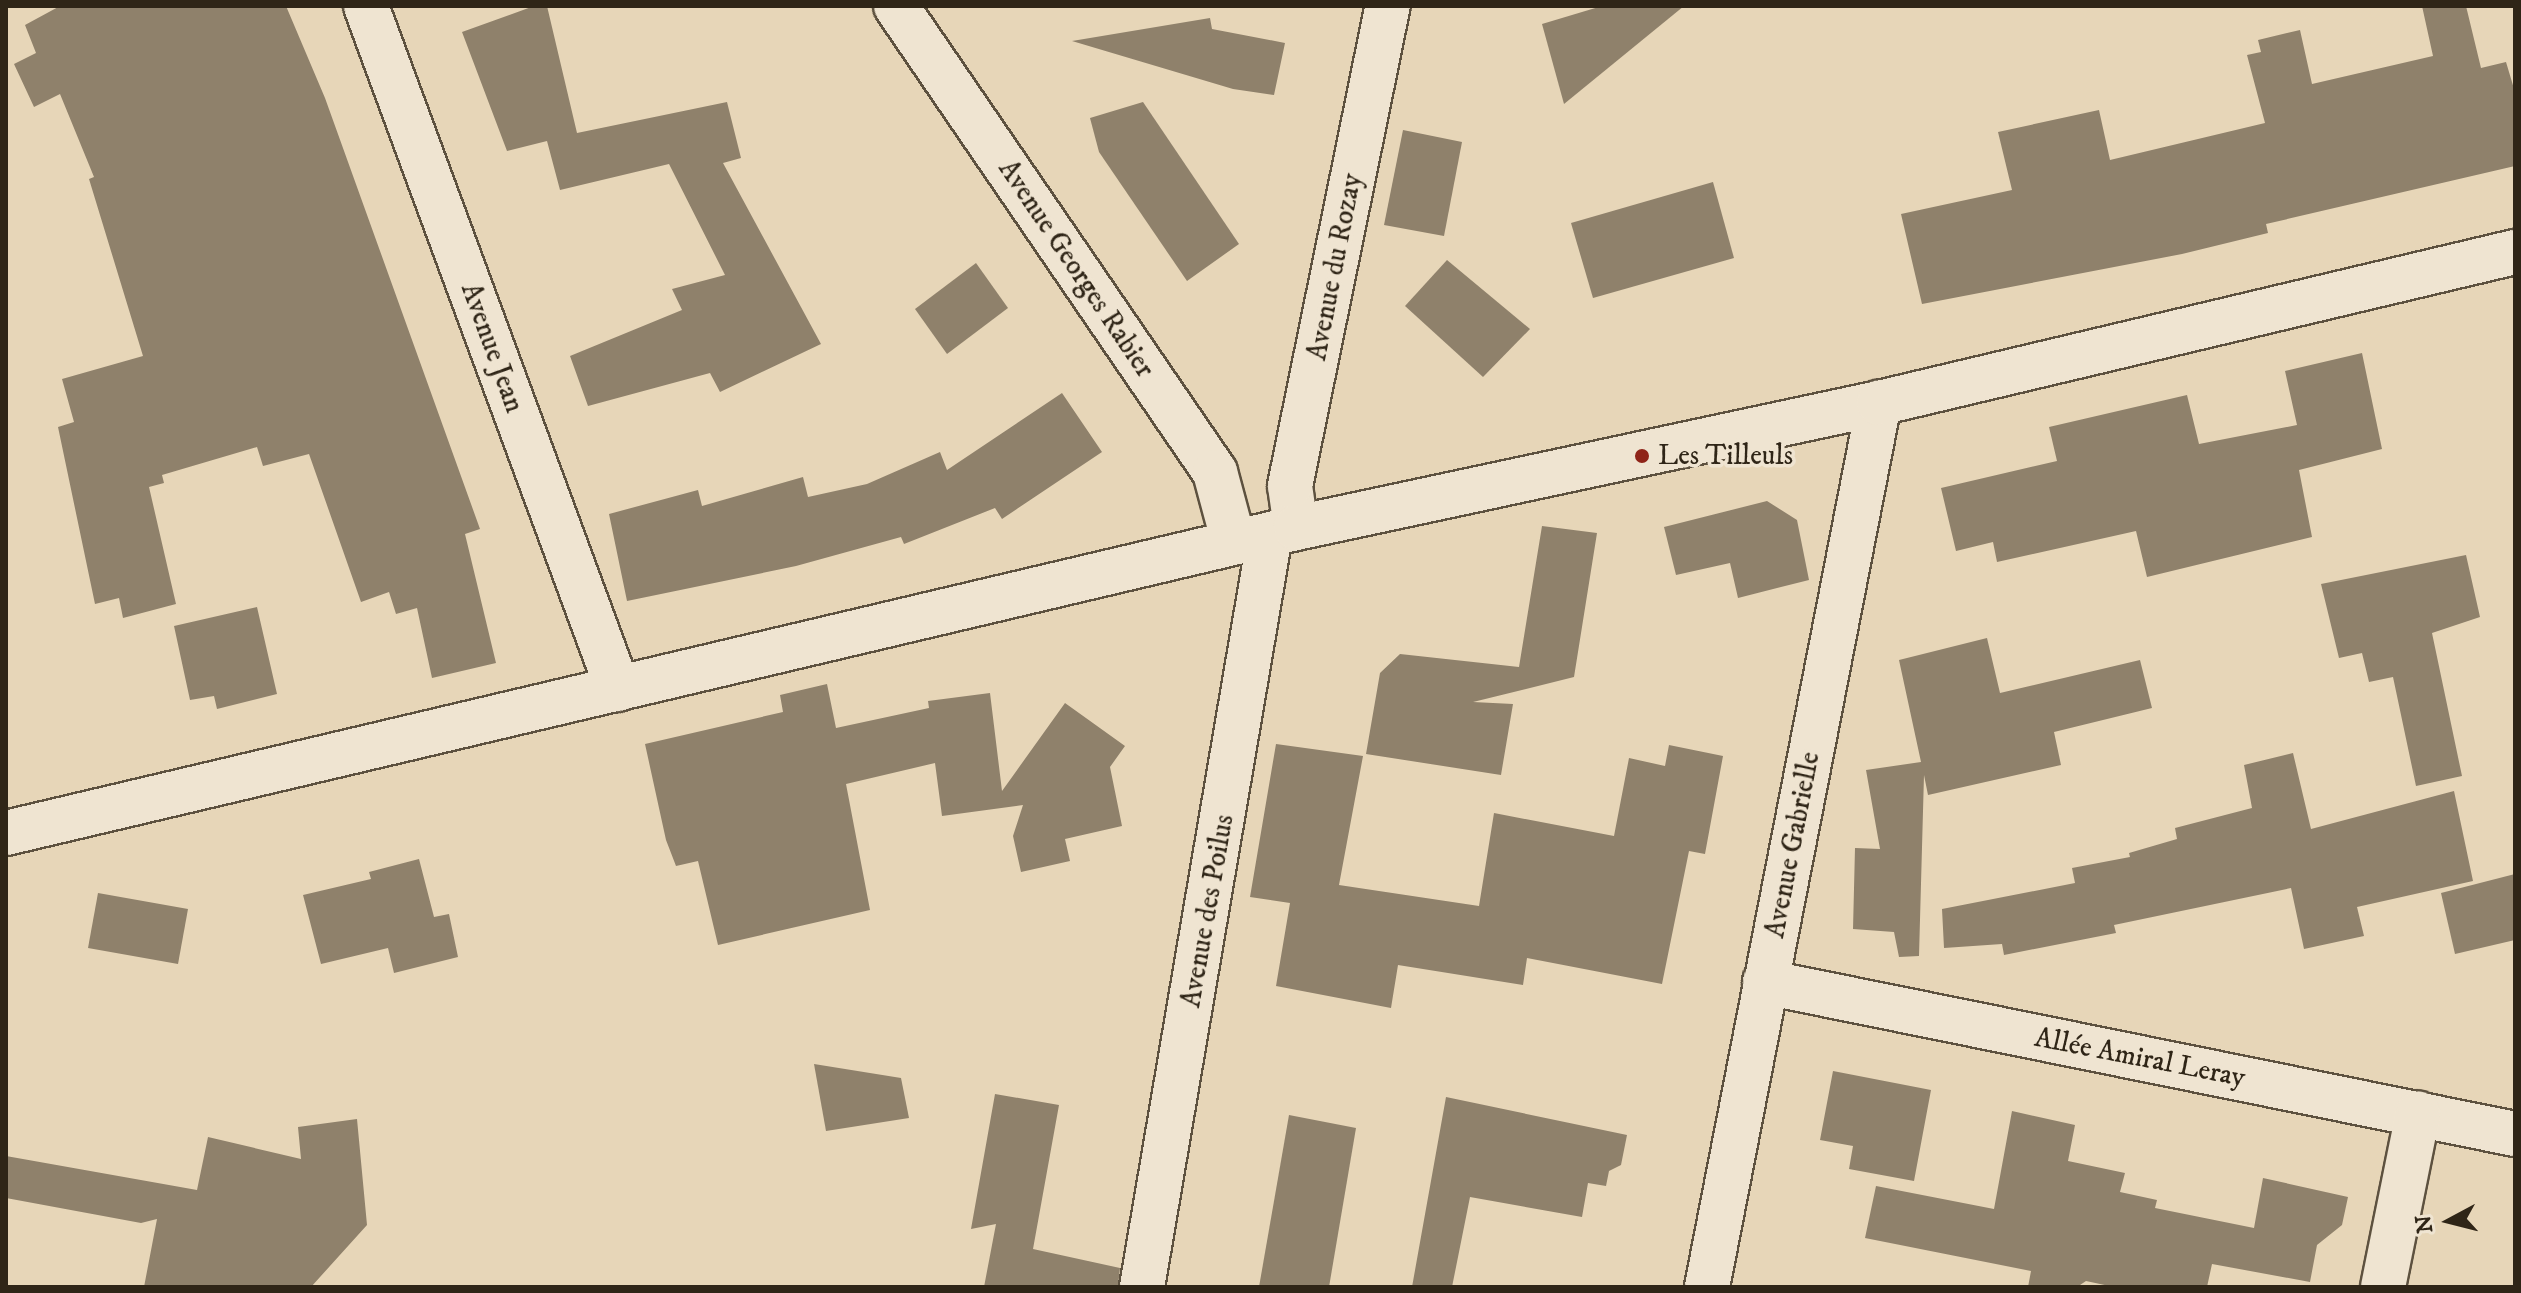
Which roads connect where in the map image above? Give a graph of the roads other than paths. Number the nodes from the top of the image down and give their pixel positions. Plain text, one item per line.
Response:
1 (366, 6) edge
2 (896, 6) edge
3 (1388, 6) edge
4 (2515, 252) edge
5 (1879, 403) junction
6 (1267, 536) junction
7 (618, 689) junction
8 (6, 833) edge
9 (1765, 982) junction
10 (2418, 1114) junction
11 (2515, 1134) edge
12 (1142, 1287) edge
13 (1707, 1287) edge
14 (2383, 1287) edge

1 - 7 street, Avenue Jean
2 - 6 street, Avenue Georges Rabier
3 - 6 street, Avenue du Rozay
4 - 5 street
5 - 6 street
5 - 9 street, Avenue Gabrielle
6 - 7 street
6 - 12 street, Avenue des Poilus
7 - 8 street
9 - 10 street, Allée Amiral Leray
9 - 13 street, Avenue Gabrielle
10 - 11 street, Allée Amiral Leray
10 - 14 street

